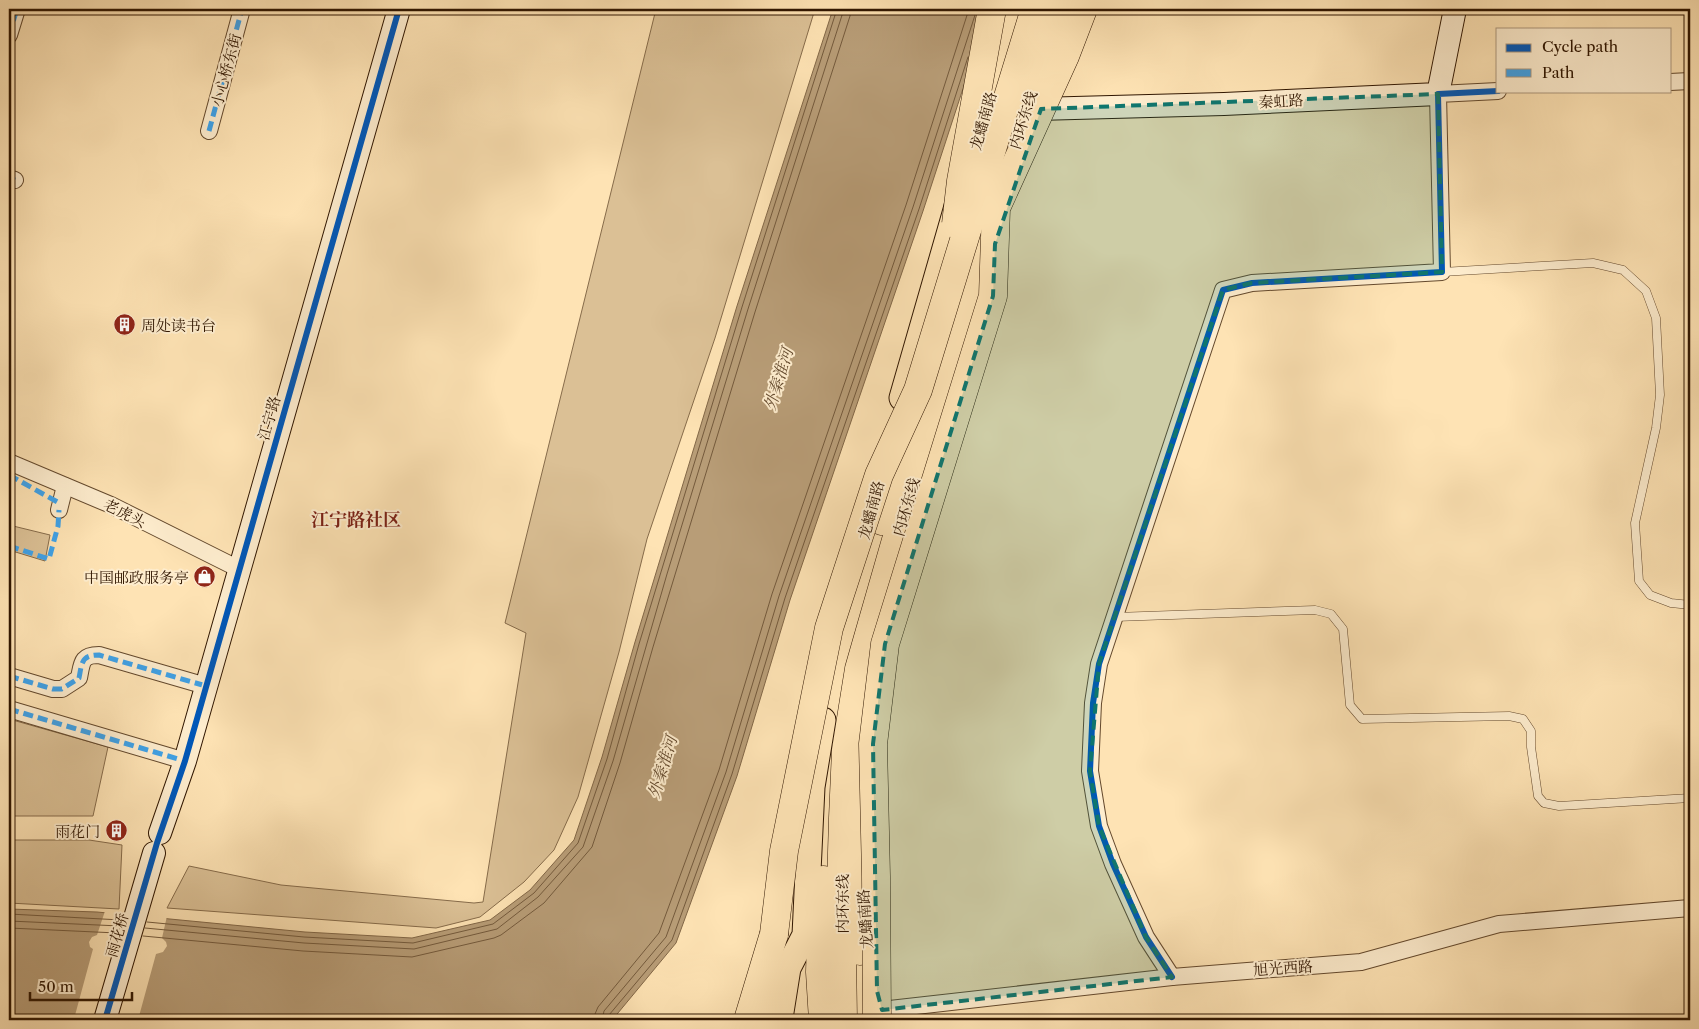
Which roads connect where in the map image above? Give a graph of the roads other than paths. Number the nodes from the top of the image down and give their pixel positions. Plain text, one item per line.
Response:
1 (17, 9) edge
2 (242, 9) edge
3 (399, 9) edge
4 (992, 9) edge
5 (1016, 9) edge
6 (1036, 9) edge
7 (1057, 9) edge
8 (1070, 9) edge
9 (1083, 9) edge
10 (1456, 9) edge
11 (9, 35) edge
12 (1690, 81) edge
13 (1672, 82) edge
14 (1496, 91) edge
15 (1438, 94) junction
16 (990, 96) junction
17 (1037, 109) junction
18 (209, 131) dead end
19 (996, 208) junction
20 (1442, 272) junction
21 (950, 283) junction
22 (918, 390) junction
23 (9, 462) edge
24 (65, 486) junction
25 (59, 510) dead end
26 (239, 569) junction
27 (1690, 605) edge
28 (1115, 617) junction
29 (9, 676) edge
30 (206, 686) junction
31 (9, 709) edge
32 (185, 761) junction
33 (1690, 798) edge
34 (861, 874) joint
35 (144, 886) joint
36 (1690, 908) edge
37 (774, 934) junction
38 (805, 935) junction
39 (1172, 977) junction
40 (872, 1009) edge
41 (105, 1020) edge
42 (748, 1020) edge
43 (772, 1020) edge
44 (780, 1020) edge
45 (809, 1020) edge
46 (823, 1020) edge
47 (843, 1020) edge

1 - 11 street
2 - 18 street, 小心桥东街
3 - 26 street, 江宁路
4 - 21 highway, bridge
5 - 16 main road, 龙蟠南路
6 - 21 highway, 内环东线, bridge
7 - 19 highway, 内环东线, bridge
8 - 17 main road, 龙蟠南路
9 - 19 highway, bridge
10 - 15 street
12 - 13 street
14 - 15 street
15 - 17 street, 秦虹路
15 - 20 street
16 - 17 main road
16 - 38 main road, 龙蟠南路
17 - 34 main road, 龙蟠南路
19 - 40 highway, bridge
19 - 47 highway, 内环东线, bridge
20 - 27 lane
20 - 28 street
21 - 22 highway, 内环东线, bridge
22 - 37 highway, bridge
22 - 46 highway, 内环东线, bridge
23 - 24 street, 老虎头
24 - 25 street
24 - 26 street, 老虎头
26 - 30 street, 江宁路
28 - 33 lane
28 - 39 street
29 - 30 street
30 - 32 street, 江宁路
31 - 32 street
32 - 35 street, 江宁路
34 - 40 highway
35 - 41 street, 雨花桥
36 - 39 street, 旭光西路
37 - 42 highway
37 - 43 highway
38 - 44 main road, 龙蟠南路
38 - 45 highway
39 - 40 street, 旭光西路

